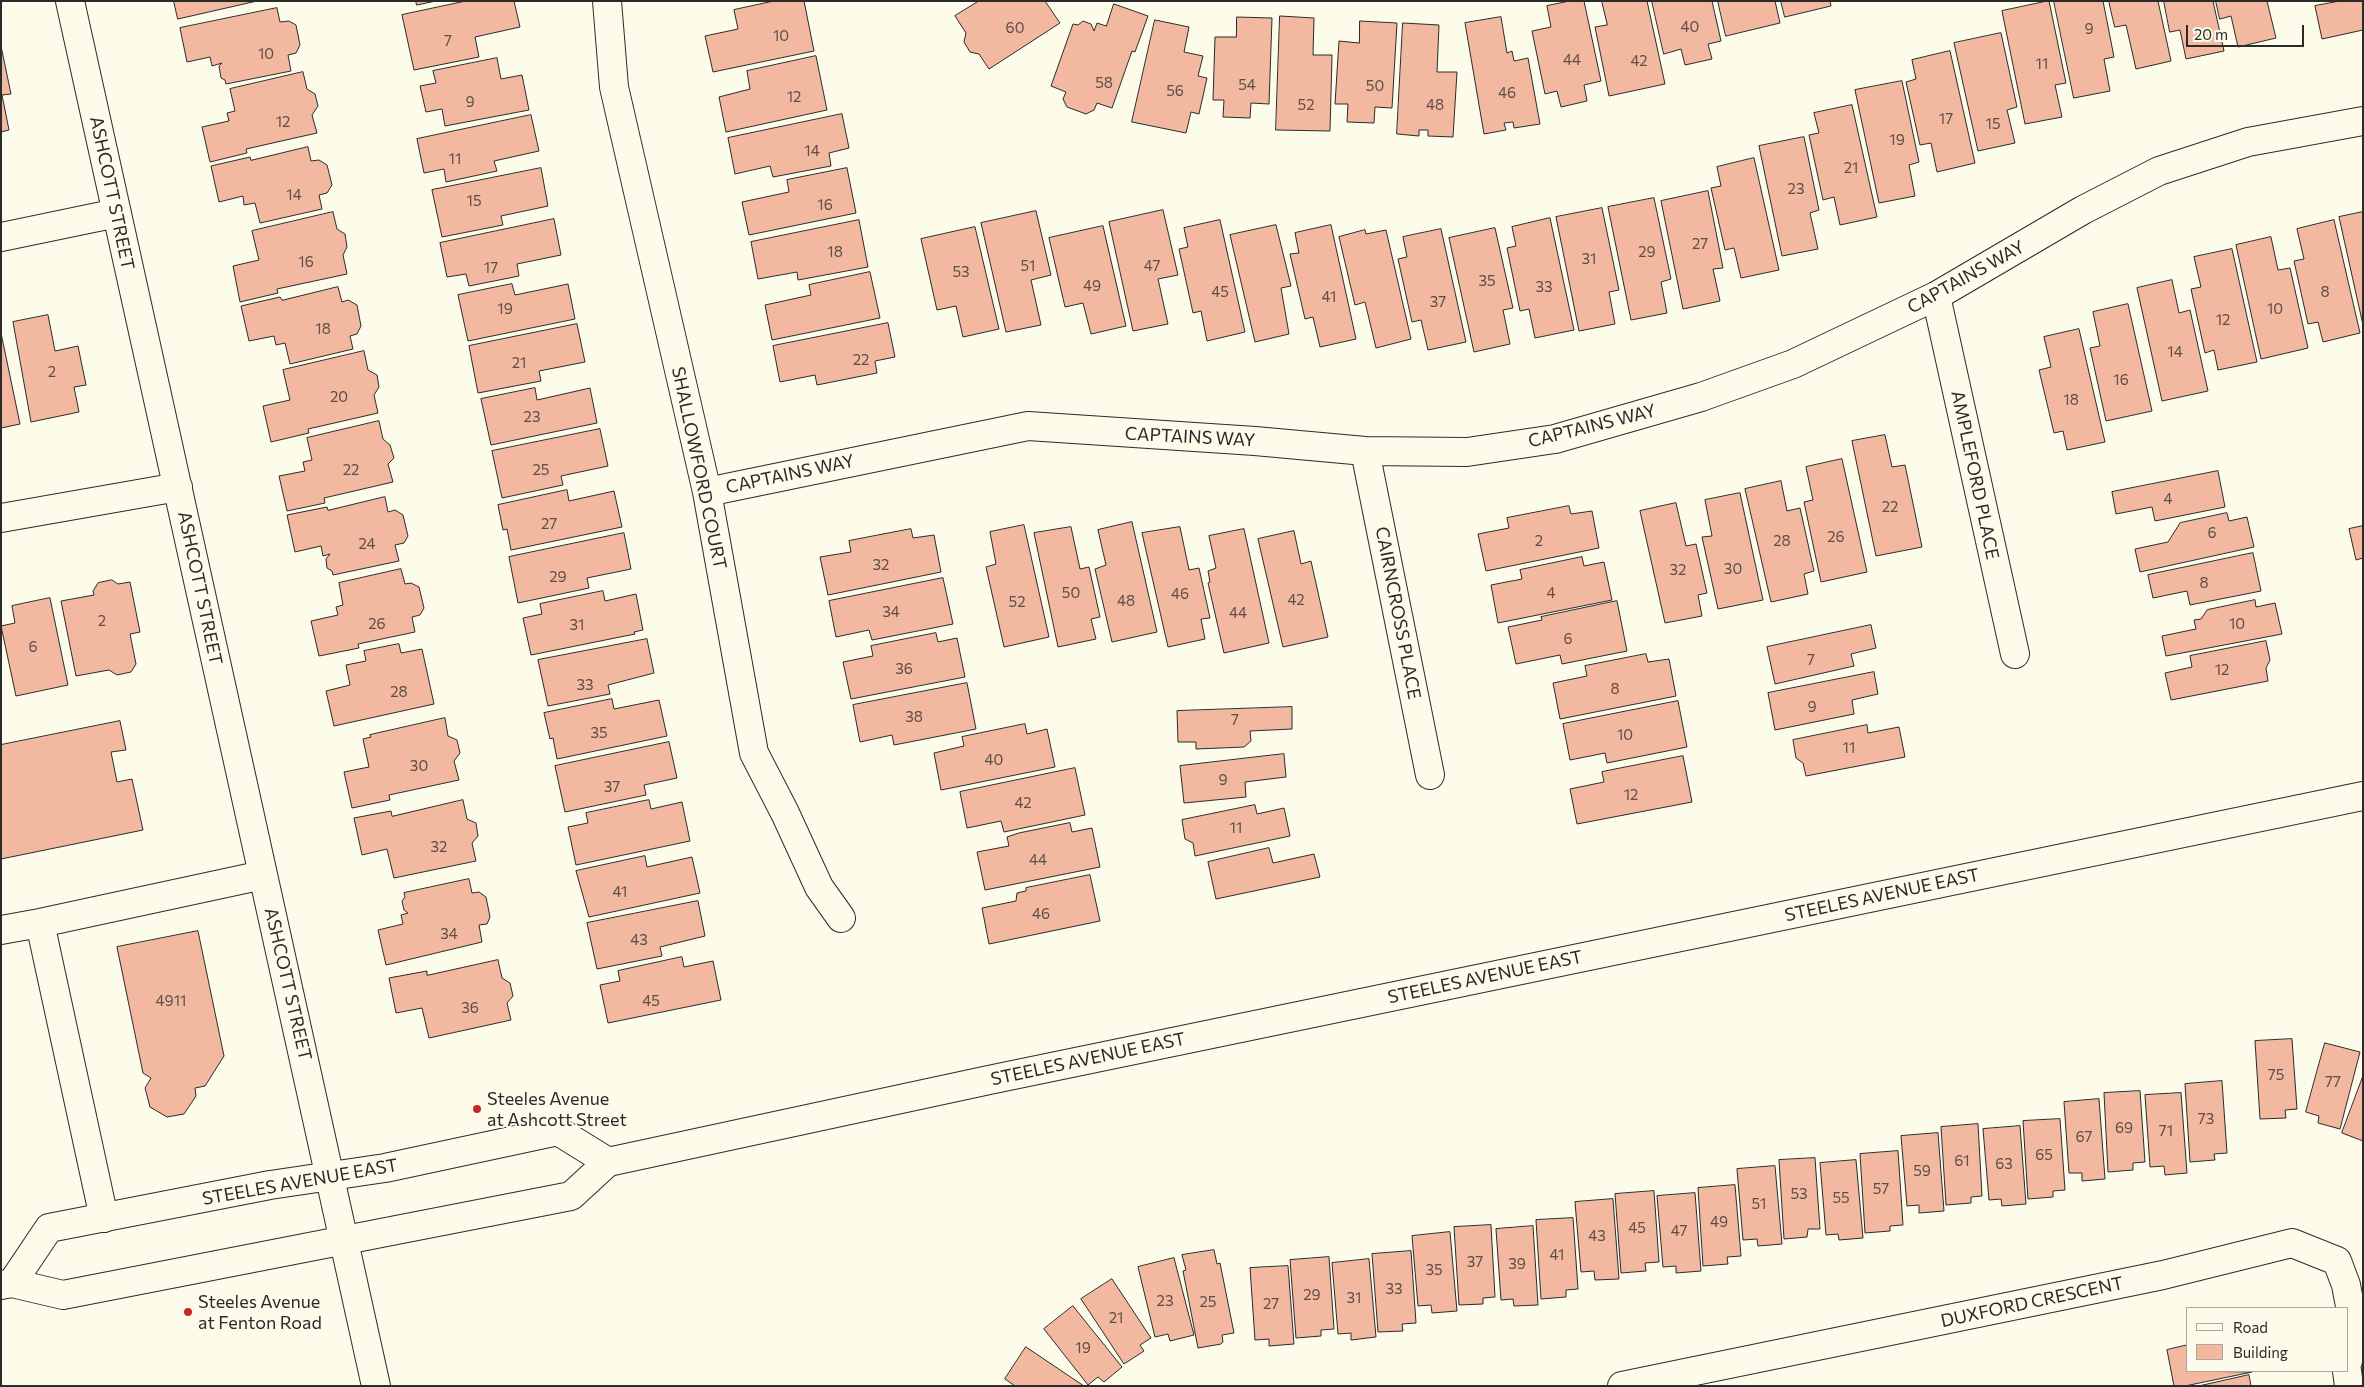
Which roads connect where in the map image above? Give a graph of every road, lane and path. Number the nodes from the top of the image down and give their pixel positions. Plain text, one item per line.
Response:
1 (70, 1) edge
2 (607, 1) edge
3 (2363, 121) edge
4 (117, 213) junction
5 (1, 237) edge
6 (1936, 296) junction
7 (1365, 452) junction
8 (178, 488) junction
9 (707, 492) junction
10 (1, 518) edge
11 (2015, 654) dead end
12 (1430, 775) dead end
13 (2363, 796) edge
14 (263, 875) junction
15 (841, 918) dead end
16 (40, 923) junction
17 (1, 930) edge
18 (608, 1162) junction
19 (330, 1176) junction
20 (104, 1218) junction
21 (344, 1240) junction
22 (7, 1284) edge
23 (2349, 1354) edge
24 (2347, 1372) edge
25 (376, 1386) edge
26 (1622, 1386) edge
27 (2349, 1386) edge

1 - 4 street, ASHCOTT STREET
2 - 9 street, SHALLOWFORD COURT
3 - 6 street, CAPTAINS WAY
4 - 5 street
4 - 8 street, ASHCOTT STREET
6 - 7 street, CAPTAINS WAY
6 - 11 street, AMPLEFORD PLACE
7 - 9 street, CAPTAINS WAY
7 - 12 street, CAIRNCROSS PLACE
8 - 10 street
8 - 14 street, ASHCOTT STREET
9 - 15 street, SHALLOWFORD COURT
13 - 18 street, STEELES AVENUE EAST
14 - 16 street
14 - 19 street, ASHCOTT STREET
16 - 17 street
16 - 20 street
18 - 19 street, STEELES AVENUE EAST
18 - 21 street, STEELES AVENUE EAST
19 - 20 street, STEELES AVENUE EAST
19 - 21 street, ASHCOTT STREET
20 - 22 street, STEELES AVENUE EAST
21 - 22 street, STEELES AVENUE EAST
21 - 25 street, ASHCOTT STREET
23 - 26 street, DUXFORD CRESCENT
24 - 27 street

